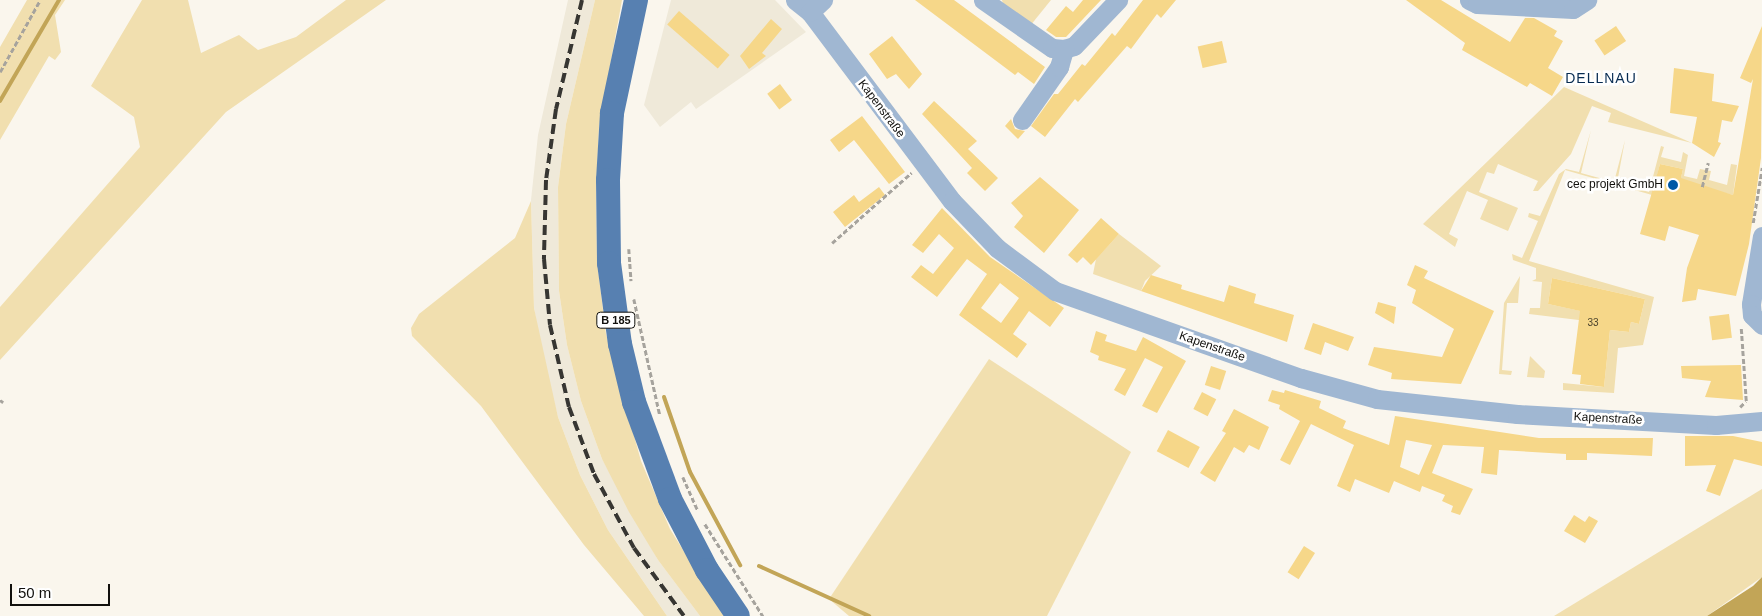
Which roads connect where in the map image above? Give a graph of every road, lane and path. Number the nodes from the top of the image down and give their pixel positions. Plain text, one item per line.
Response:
1 (40, 0) edge
2 (636, 0) edge
3 (796, 0) edge
4 (983, 0) edge
5 (1118, 0) edge
6 (1469, 0) edge
7 (1587, 0) edge
8 (817, 6) edge
9 (1064, 50) junction
10 (0, 72) edge
11 (1022, 120) dead end
12 (923, 163) junction
13 (1708, 163) dead end
14 (1702, 187) dead end
15 (1762, 236) edge
16 (628, 239) dead end
17 (832, 243) dead end
18 (632, 286) dead end
19 (633, 295) dead end
20 (1762, 325) edge
21 (1762, 421) edge
22 (663, 424) dead end
23 (680, 471) dead end
24 (738, 616) edge
25 (763, 616) edge

1 - 10 path
2 - 24 main road, B 185
3 - 8 street, Kapenstraße
4 - 9 street
5 - 9 street
6 - 7 street
8 - 12 street, Kapenstraße
9 - 11 street
12 - 17 path
12 - 21 street, Kapenstraße
13 - 14 path
15 - 20 street
16 - 18 path
19 - 22 path
23 - 25 path

